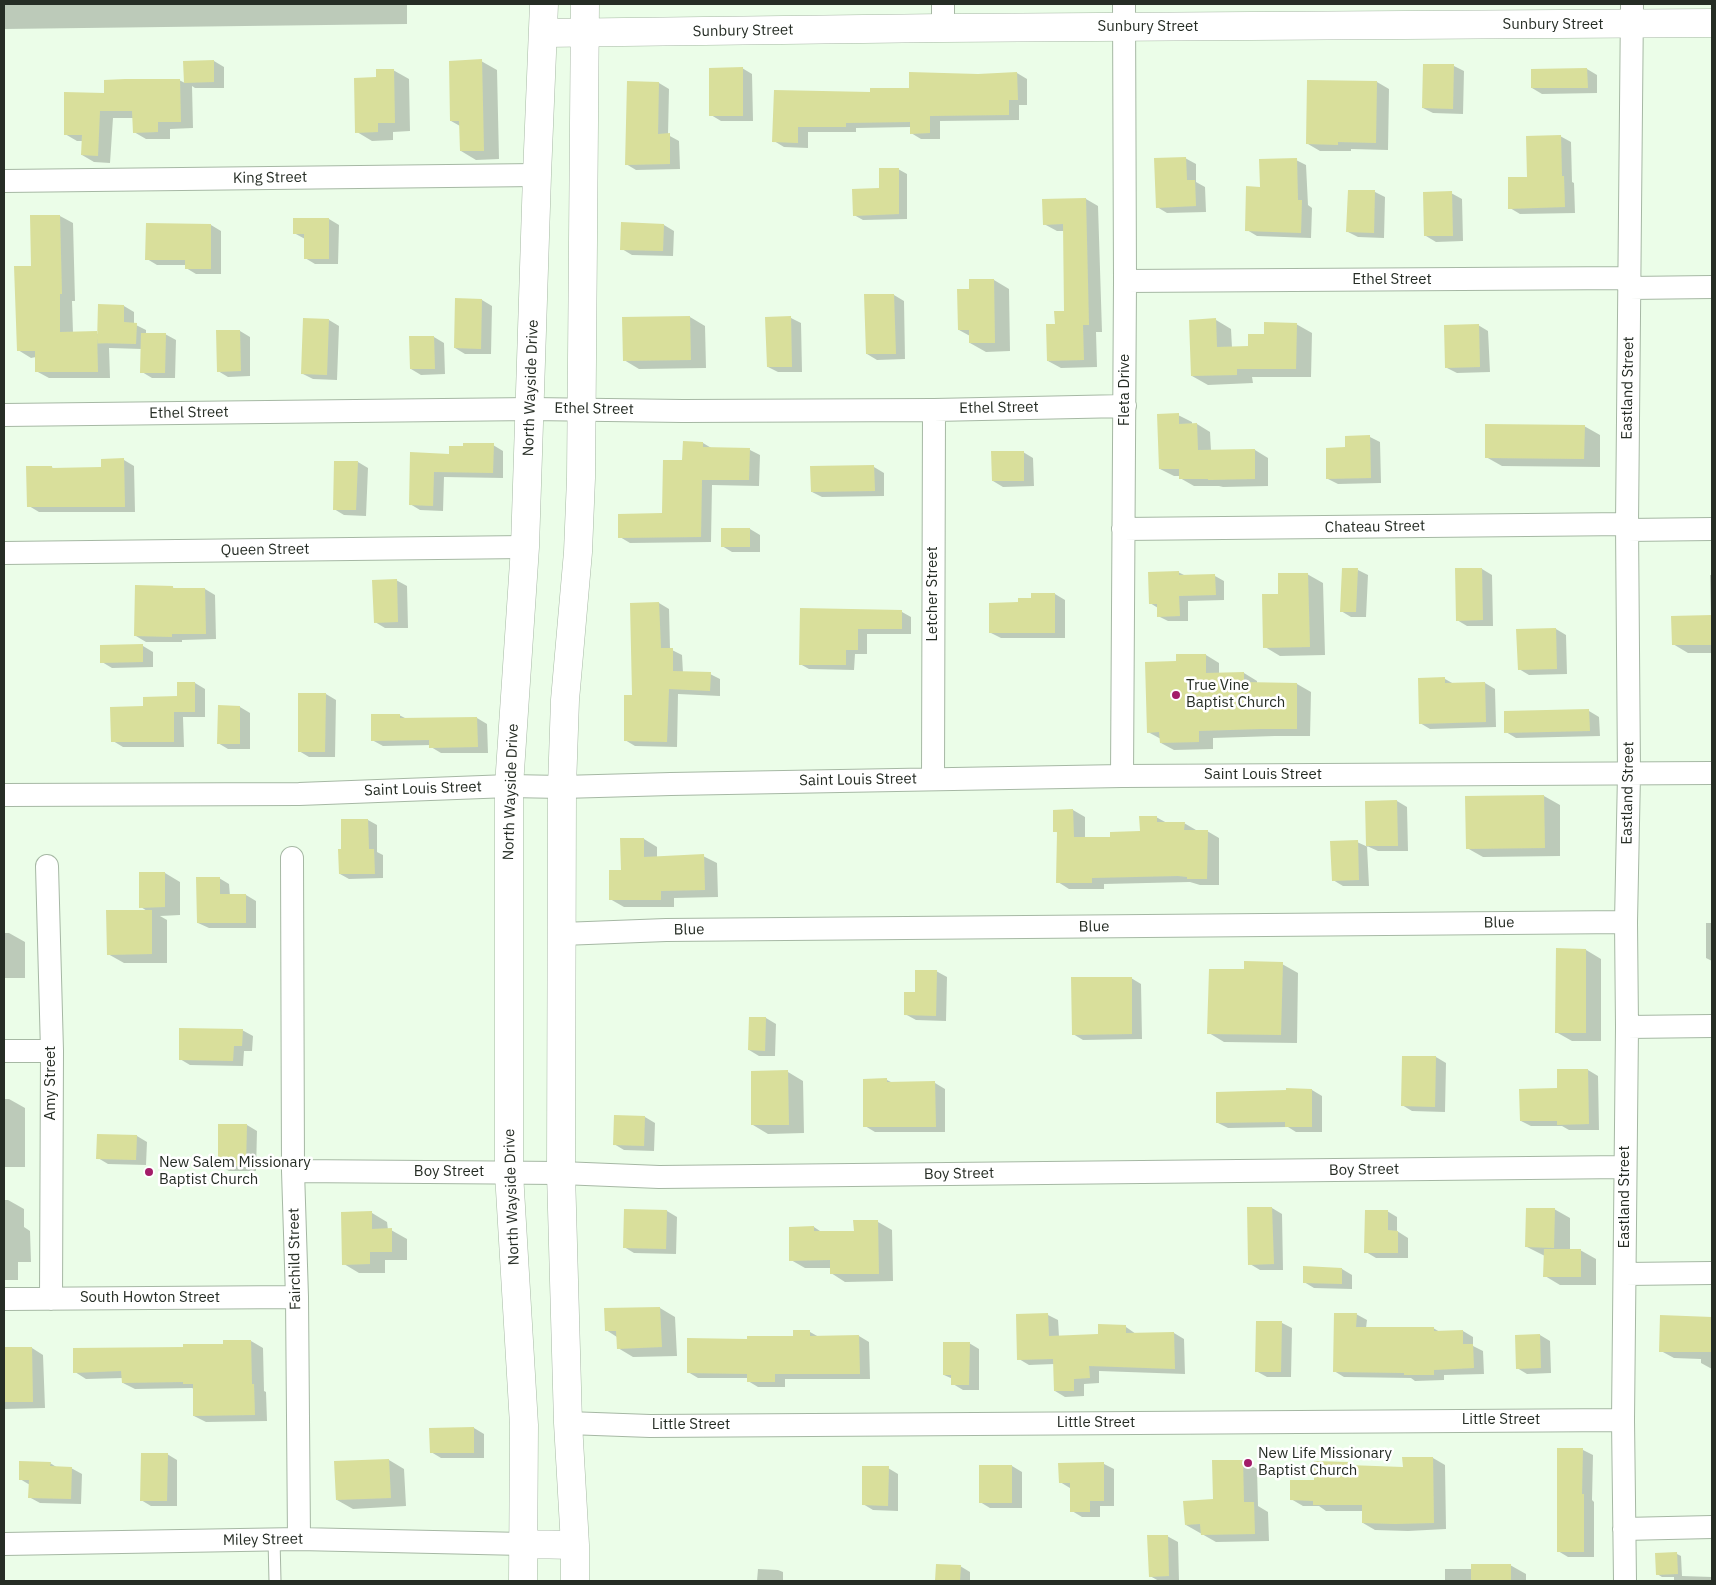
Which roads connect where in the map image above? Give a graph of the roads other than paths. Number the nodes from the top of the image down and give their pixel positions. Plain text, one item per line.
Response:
1 (544, 4) edge
2 (585, 4) edge
3 (1632, 14) edge
4 (943, 16) edge
5 (1124, 16) edge
6 (1712, 23) edge
7 (544, 33) junction
8 (585, 33) junction
9 (537, 175) junction
10 (4, 181) edge
11 (1125, 282) junction
12 (1629, 283) junction
13 (1712, 287) edge
14 (1125, 406) junction
15 (531, 408) junction
16 (582, 409) junction
17 (934, 410) junction
18 (4, 415) edge
19 (1627, 527) junction
20 (1123, 529) junction
21 (1712, 529) edge
22 (525, 547) junction
23 (4, 553) edge
24 (1712, 773) edge
25 (1629, 774) junction
26 (1122, 776) junction
27 (933, 779) junction
28 (509, 786) junction
29 (562, 787) junction
30 (4, 795) edge
31 (292, 858) dead end
32 (47, 866) dead end
33 (1626, 922) junction
34 (562, 934) junction
35 (1712, 1026) edge
36 (1627, 1027) junction
37 (52, 1051) junction
38 (4, 1052) edge
39 (1625, 1167) junction
40 (293, 1171) junction
41 (508, 1173) junction
42 (562, 1173) junction
43 (1712, 1273) edge
44 (1625, 1274) junction
45 (297, 1297) junction
46 (51, 1299) junction
47 (4, 1300) edge
48 (1623, 1420) junction
49 (568, 1422) junction
50 (1712, 1527) edge
51 (1624, 1529) junction
52 (299, 1539) junction
53 (274, 1540) junction
54 (4, 1544) edge
55 (523, 1544) junction
56 (575, 1545) junction
57 (275, 1581) edge
58 (523, 1581) edge
59 (575, 1581) edge
60 (1624, 1581) edge

1 - 7 main road, North Wayside Drive
2 - 8 main road
3 - 5 main road, Sunbury Street
3 - 6 main road, Sunbury Street
3 - 12 street, Eastland Street
4 - 5 main road, Sunbury Street
4 - 8 main road, Sunbury Street
5 - 11 street, Fleta Drive
7 - 8 main road, Sunbury Street
7 - 9 main road, North Wayside Drive
8 - 16 main road
9 - 10 street, King Street
9 - 15 main road, North Wayside Drive
11 - 12 street, Ethel Street
11 - 14 street, Fleta Drive
12 - 13 street, Ethel Street
12 - 19 street, Eastland Street
14 - 17 street, Ethel Street
14 - 20 street, Fleta Drive
15 - 16 street, Ethel Street
15 - 18 street, Ethel Street
15 - 22 main road, North Wayside Drive
16 - 17 street, Ethel Street
16 - 29 main road
17 - 27 street, Letcher Street
19 - 20 street, Chateau Street
19 - 21 street, Chateau Street
19 - 25 street, Eastland Street
20 - 26 street, Fleta Drive
22 - 23 street, Queen Street
22 - 28 main road, North Wayside Drive
24 - 25 street, Saint Louis Street
25 - 26 street, Saint Louis Street
25 - 33 street, Eastland Street
26 - 27 street, Saint Louis Street
27 - 29 street, Saint Louis Street
28 - 29 street, Saint Louis Street
28 - 30 street, Saint Louis Street
28 - 41 main road, North Wayside Drive
29 - 34 main road
31 - 40 street, Fairchild Street
32 - 37 street, Amy Street
33 - 34 street, Blue
33 - 36 street, Eastland Street
34 - 42 main road
35 - 36 street
36 - 39 street, Eastland Street
37 - 38 street
37 - 46 street, Amy Street
39 - 42 street, Boy Street
39 - 44 street, Eastland Street
40 - 41 street, Boy Street
40 - 45 street, Fairchild Street
41 - 42 street, Boy Street
41 - 55 main road, North Wayside Drive
42 - 49 main road
43 - 44 street
44 - 48 street, Eastland Street
45 - 46 street, South Howton Street
45 - 52 street, Fairchild Street
46 - 47 street, South Howton Street
48 - 49 street, Little Street
48 - 51 street, Eastland Street
49 - 56 main road
50 - 51 street
51 - 60 street, Eastland Street
52 - 53 street, Miley Street
52 - 55 street, Miley Street
53 - 54 street, Miley Street
53 - 57 lane
55 - 56 main road
55 - 58 main road, North Wayside Drive
56 - 59 main road

